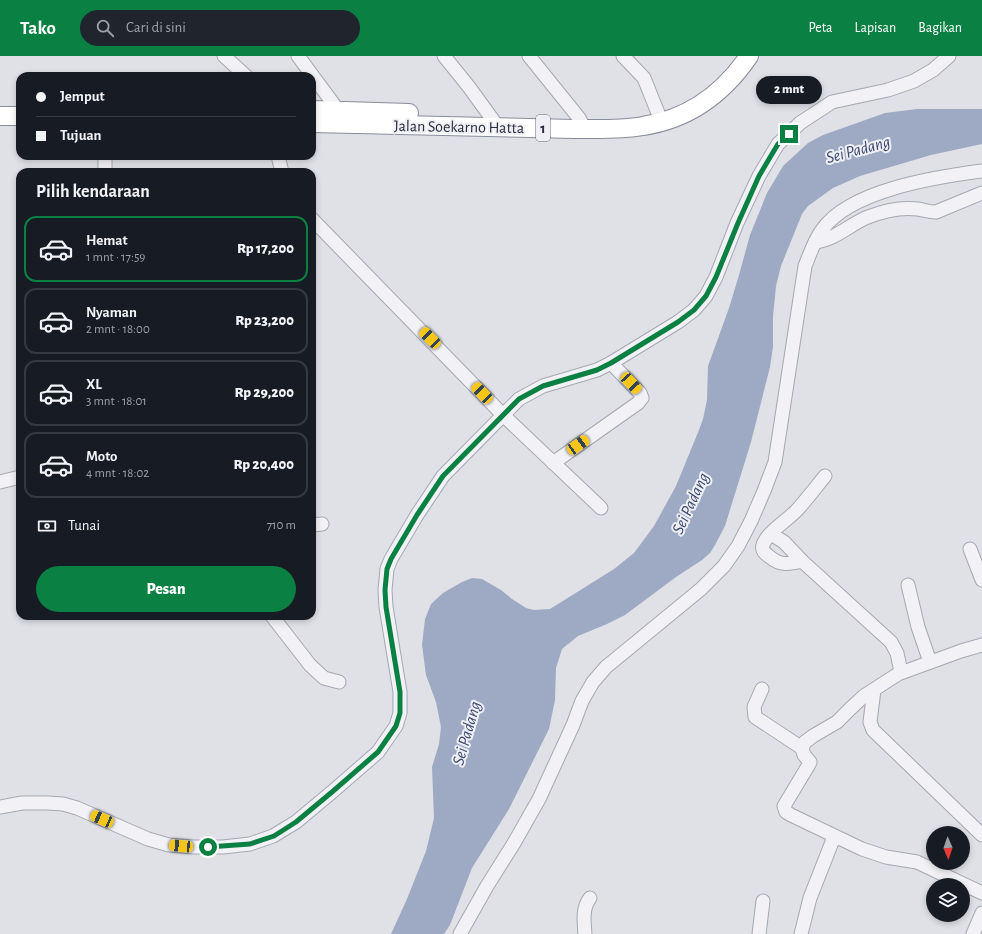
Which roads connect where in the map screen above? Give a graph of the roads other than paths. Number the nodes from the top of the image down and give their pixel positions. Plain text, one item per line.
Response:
1 (224, 56) edge
2 (298, 56) edge
3 (444, 56) edge
4 (529, 56) edge
5 (623, 56) edge
6 (736, 56) edge
7 (749, 56) edge
8 (949, 56) edge
9 (242, 72) edge
10 (310, 72) edge
11 (316, 80) edge
12 (0, 105) edge
13 (16, 106) edge
14 (316, 110) edge
15 (338, 110) junction
16 (658, 112) junction
17 (0, 116) edge
18 (16, 116) edge
19 (494, 122) junction
20 (316, 123) edge
21 (582, 124) junction
22 (982, 171) edge
23 (982, 193) edge
24 (316, 223) edge
25 (815, 242) junction
26 (611, 363) junction
27 (503, 415) junction
28 (553, 463) junction
29 (825, 476) dead end
30 (16, 477) edge
31 (0, 482) edge
32 (601, 508) dead end
33 (770, 534) junction
34 (970, 549) dead end
35 (802, 561) junction
36 (982, 580) edge
37 (908, 585) dead end
38 (275, 620) edge
39 (982, 644) edge
40 (930, 662) junction
41 (901, 672) junction
42 (339, 682) dead end
43 (762, 689) dead end
44 (874, 690) junction
45 (802, 748) junction
46 (0, 807) edge
47 (982, 835) edge
48 (834, 837) junction
49 (982, 893) edge
50 (590, 898) dead end
51 (763, 901) dead end
52 (982, 913) edge
53 (460, 934) edge
54 (585, 934) edge
55 (759, 934) edge
56 (801, 934) edge
57 (973, 934) edge

1 - 9 street
2 - 10 street
3 - 19 street
4 - 21 street
5 - 16 street
6 - 16 highway, Jalan Soekarno Hatta / 1
7 - 21 highway, Jalan Soekarno Hatta / 1
8 - 26 street
11 - 15 street
12 - 13 highway
14 - 15 highway, Jalan Soekarno Hatta / 1
15 - 19 highway, Jalan Soekarno Hatta / 1
16 - 21 highway, Jalan Soekarno Hatta / 1
17 - 18 highway
19 - 20 highway, Jalan Soekarno Hatta / 1
19 - 21 highway, Jalan Soekarno Hatta / 1
22 - 25 street
23 - 25 street
24 - 27 street
25 - 53 street
26 - 27 street
26 - 28 street
27 - 28 street
27 - 46 street
28 - 32 street
29 - 33 street
30 - 31 street
33 - 35 street
33 - 35 street
34 - 36 street
35 - 41 street
37 - 40 street
38 - 42 street
39 - 40 street
40 - 41 street
41 - 44 street
43 - 45 street
44 - 45 street
44 - 47 street
45 - 48 street
48 - 49 street
48 - 56 street
50 - 54 street
51 - 55 street
52 - 57 street

